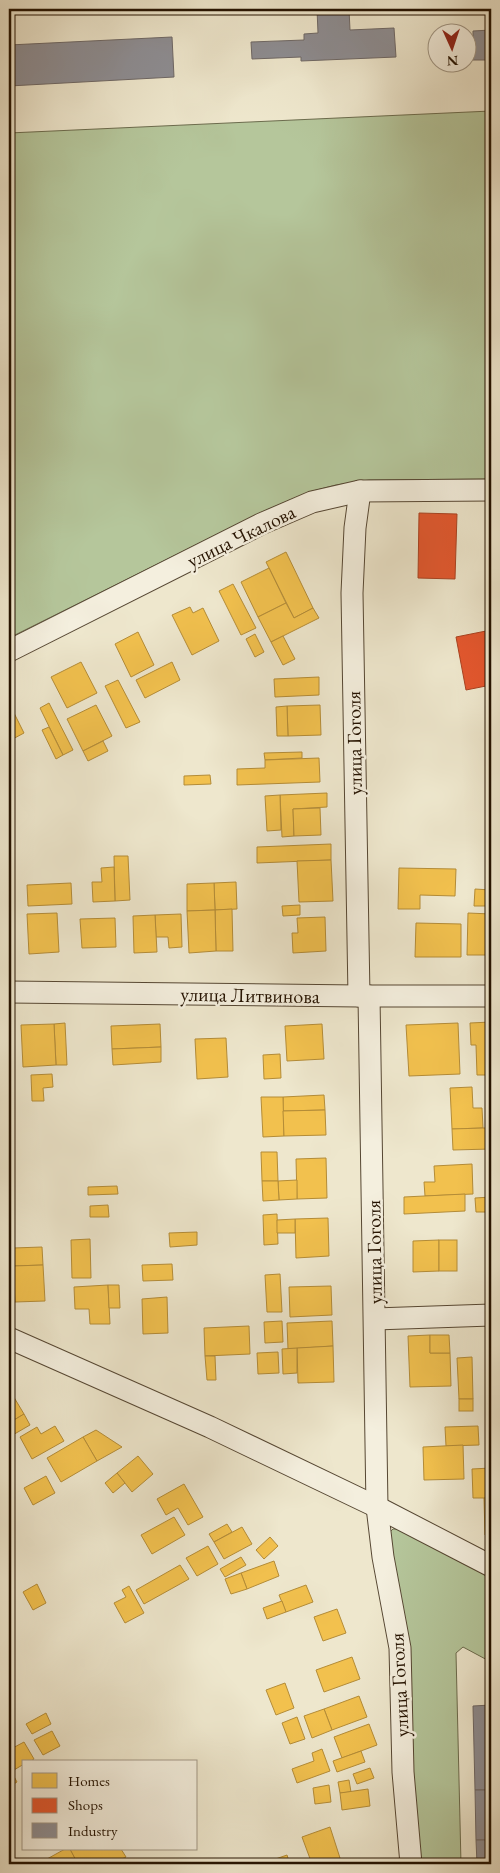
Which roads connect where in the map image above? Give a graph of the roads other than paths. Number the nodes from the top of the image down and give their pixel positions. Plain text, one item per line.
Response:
1 (491, 490) edge
2 (360, 491) junction
3 (9, 651) edge
4 (9, 992) edge
5 (364, 996) junction
6 (491, 996) edge
7 (491, 1315) edge
8 (375, 1318) junction
9 (9, 1338) edge
10 (376, 1507) junction
11 (491, 1566) edge
12 (411, 1864) edge

1 - 2 street, улица Чкалова
2 - 3 street, улица Чкалова
2 - 5 street, улица Гоголя
4 - 5 street, улица Литвинова
5 - 6 street, улица Литвинова
5 - 8 street, улица Гоголя
7 - 8 street
8 - 10 street, улица Гоголя
9 - 10 street
10 - 11 street
10 - 12 street, улица Гоголя

